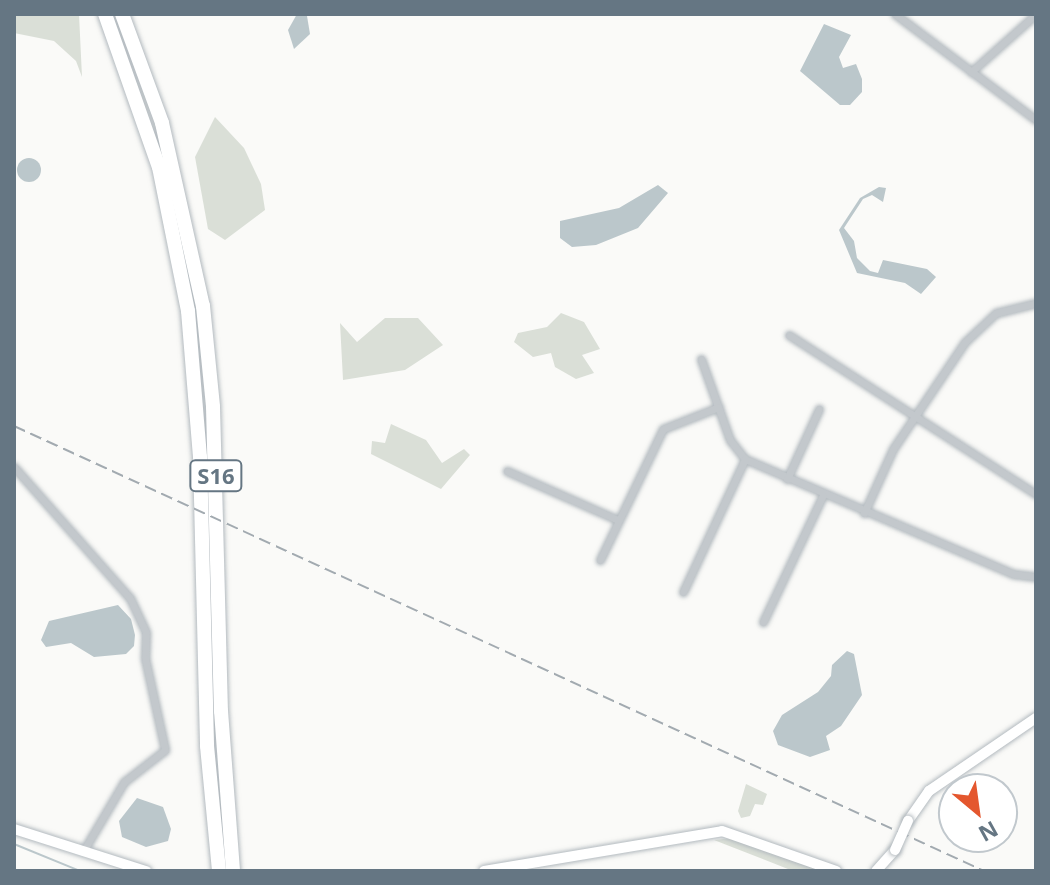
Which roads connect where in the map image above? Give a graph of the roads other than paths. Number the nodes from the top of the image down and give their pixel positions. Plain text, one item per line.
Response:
1 (105, 14) edge
2 (122, 14) edge
3 (895, 14) edge
4 (1036, 14) edge
5 (971, 72) junction
6 (143, 90) junction
7 (1036, 120) edge
8 (1036, 303) edge
9 (789, 335) dead end
10 (701, 359) dead end
11 (719, 407) junction
12 (819, 409) dead end
13 (916, 418) junction
14 (745, 459) junction
15 (14, 467) edge
16 (507, 471) dead end
17 (787, 479) junction
18 (1036, 494) edge
19 (823, 495) junction
20 (864, 513) junction
21 (618, 520) junction
22 (600, 560) dead end
23 (1036, 577) edge
24 (683, 592) dead end
25 (763, 622) dead end
26 (1036, 718) edge
27 (14, 829) edge
28 (84, 850) junction
29 (548, 860) junction
30 (146, 871) edge
31 (219, 871) edge
32 (233, 871) edge
33 (484, 871) edge
34 (543, 871) edge
35 (836, 871) edge
36 (876, 871) edge

1 - 6 highway, S16
2 - 6 highway, S16
3 - 5 street
4 - 5 street
5 - 7 street
6 - 31 highway, S16
6 - 32 highway, S16
8 - 13 street
9 - 13 street
10 - 11 street
11 - 14 street
11 - 21 street
12 - 17 street
13 - 18 street
13 - 20 street
14 - 17 street
14 - 24 street
15 - 28 street
16 - 21 street
17 - 19 street
19 - 20 street
19 - 25 street
20 - 23 street
21 - 22 street
26 - 36 street, bridge
27 - 28 street
28 - 30 street
29 - 33 street
29 - 34 street
29 - 35 street

